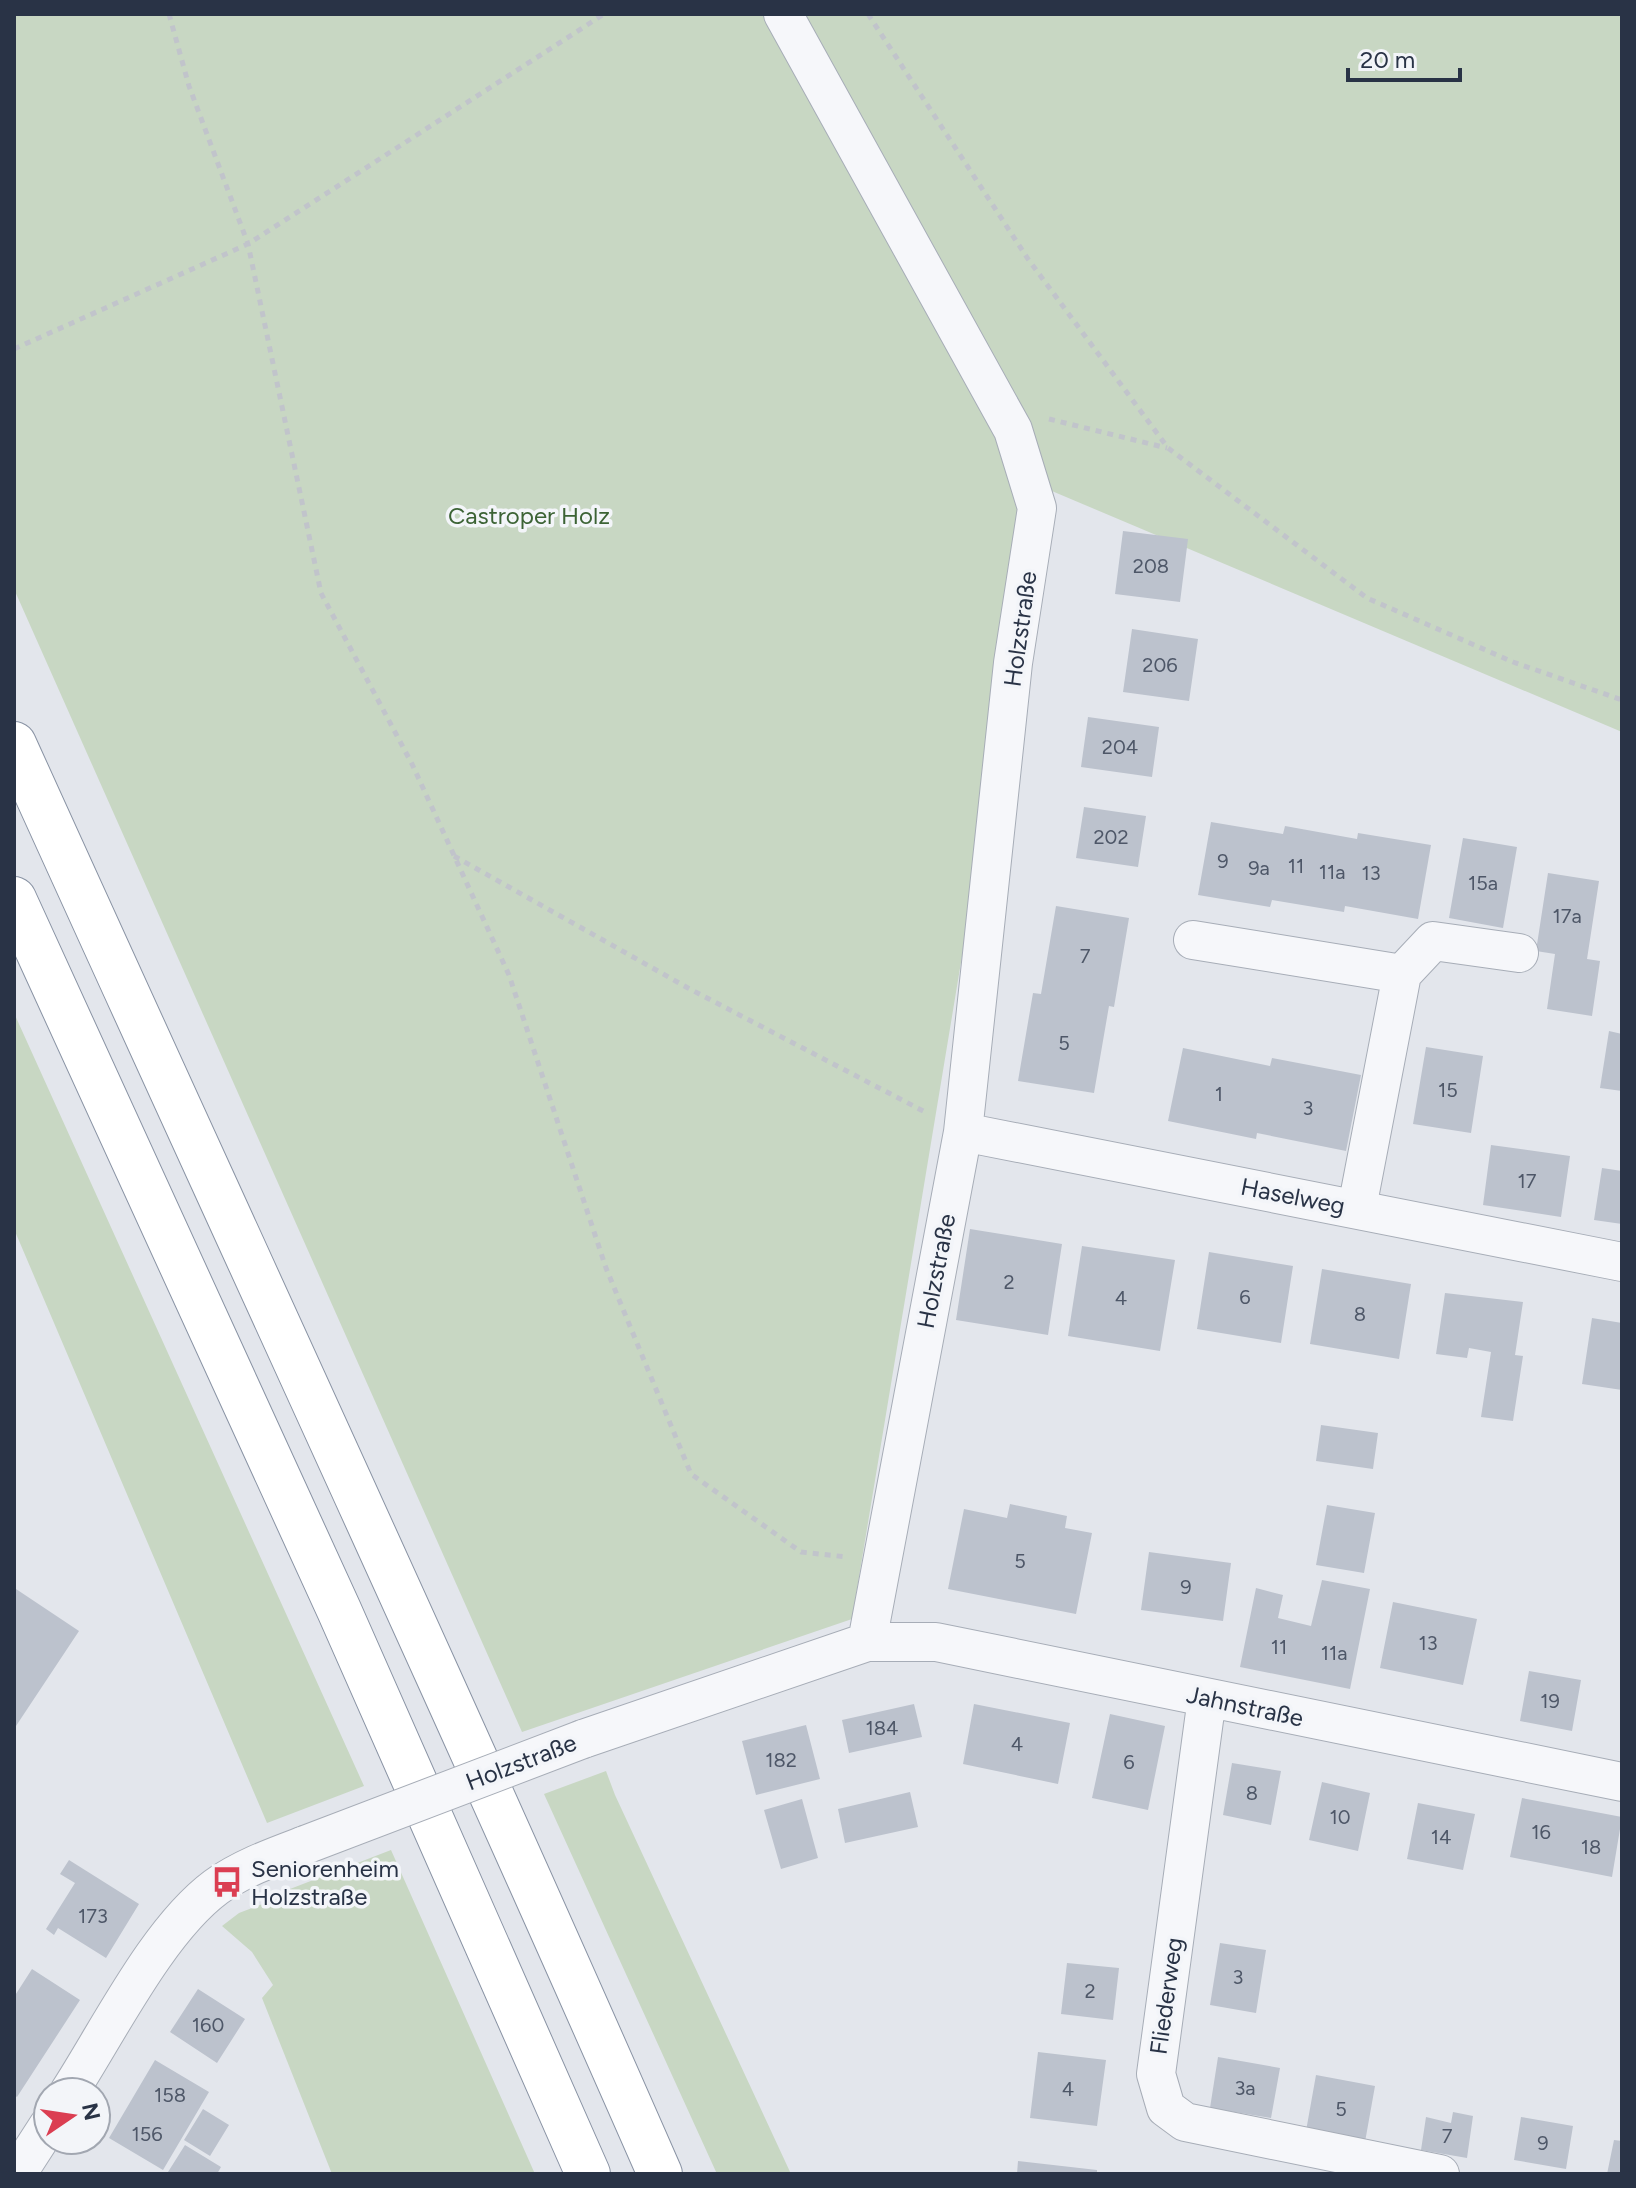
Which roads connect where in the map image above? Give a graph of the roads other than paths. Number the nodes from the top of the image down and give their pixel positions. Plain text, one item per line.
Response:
1 (783, 14) edge
2 (14, 744) edge
3 (14, 899) edge
4 (1193, 940) dead end
5 (1519, 953) dead end
6 (1402, 974) junction
7 (963, 1132) junction
8 (1357, 1208) junction
9 (1622, 1262) edge
10 (867, 1642) junction
11 (1207, 1698) junction
12 (1622, 1782) edge
13 (79, 2076) edge
14 (32, 2151) edge
15 (17, 2174) edge
16 (588, 2174) edge
17 (660, 2174) edge
18 (1440, 2174) edge

1 - 7 street, Holzstraße
2 - 17 highway
3 - 16 highway
4 - 6 street
5 - 6 street
6 - 8 street
7 - 8 street, Haselweg
7 - 10 street, Holzstraße
8 - 9 street, Haselweg
10 - 11 street, Jahnstraße
10 - 13 street, Holzstraße, bridge
11 - 12 street, Jahnstraße
11 - 18 street, Fliederweg
14 - 15 street

